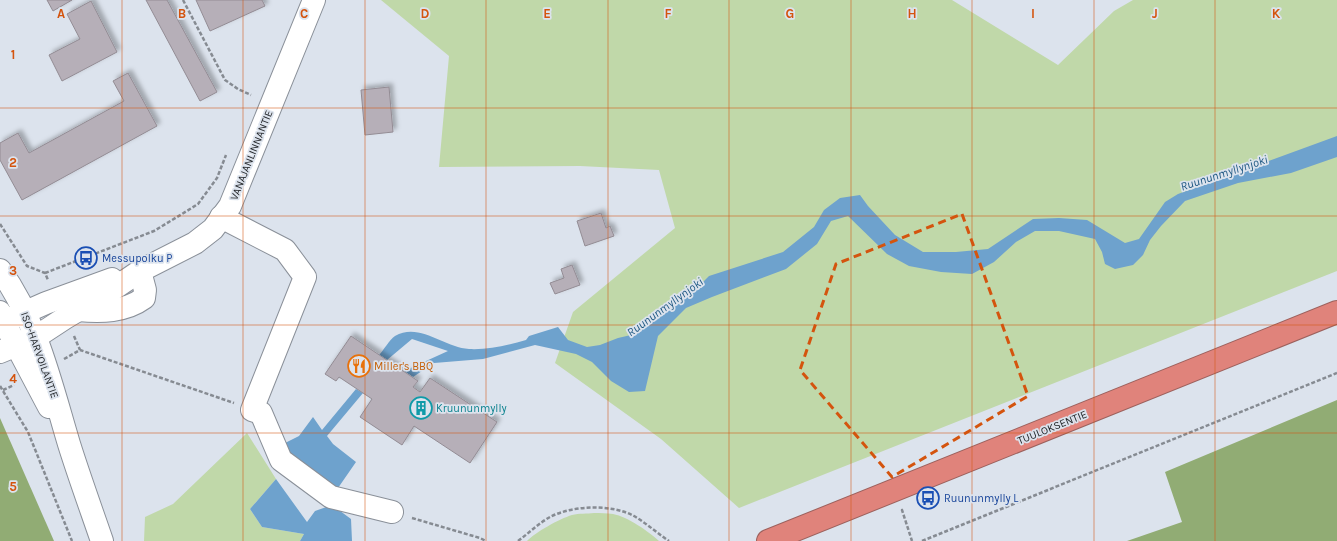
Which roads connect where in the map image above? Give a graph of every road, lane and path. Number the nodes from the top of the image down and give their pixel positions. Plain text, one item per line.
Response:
1 (183, 0) edge
2 (314, 0) edge
3 (254, 88) dead end
4 (228, 150) dead end
5 (221, 217) junction
6 (0, 224) edge
7 (27, 266) dead end
8 (0, 270) edge
9 (140, 271) junction
10 (45, 273) dead end
11 (25, 312) junction
12 (1337, 312) edge
13 (1, 319) edge
14 (17, 345) edge
15 (39, 373) junction
16 (1337, 374) edge
17 (0, 386) edge
18 (3, 390) junction
19 (252, 410) junction
20 (909, 507) dead end
21 (392, 512) joint
22 (72, 541) edge
23 (102, 541) edge
24 (486, 541) edge
25 (518, 541) edge
26 (669, 541) edge
27 (768, 541) edge
28 (912, 541) edge
29 (922, 541) edge

1 - 3 path
2 - 5 street, VANAJANLINNANTIE
4 - 10 path
5 - 9 street, VANAJANLINNANTIE
5 - 19 street
6 - 7 path
8 - 11 street, ISO-HARVOILANTIE
9 - 11 street, VANAJANLINNANTIE
9 - 14 street, VANAJANLINNANTIE
11 - 13 street, VANAJANLINNANTIE
11 - 14 street, ISO-HARVOILANTIE
12 - 27 highway, TUULOKSENTIE
13 - 14 street, ISO-HARVOILANTIE
14 - 15 street, ISO-HARVOILANTIE
15 - 18 path
15 - 19 path
15 - 23 street, ISO-HARVOILANTIE
16 - 29 path
17 - 18 path
18 - 22 path
19 - 21 street
20 - 28 path
21 - 24 path
25 - 26 path

